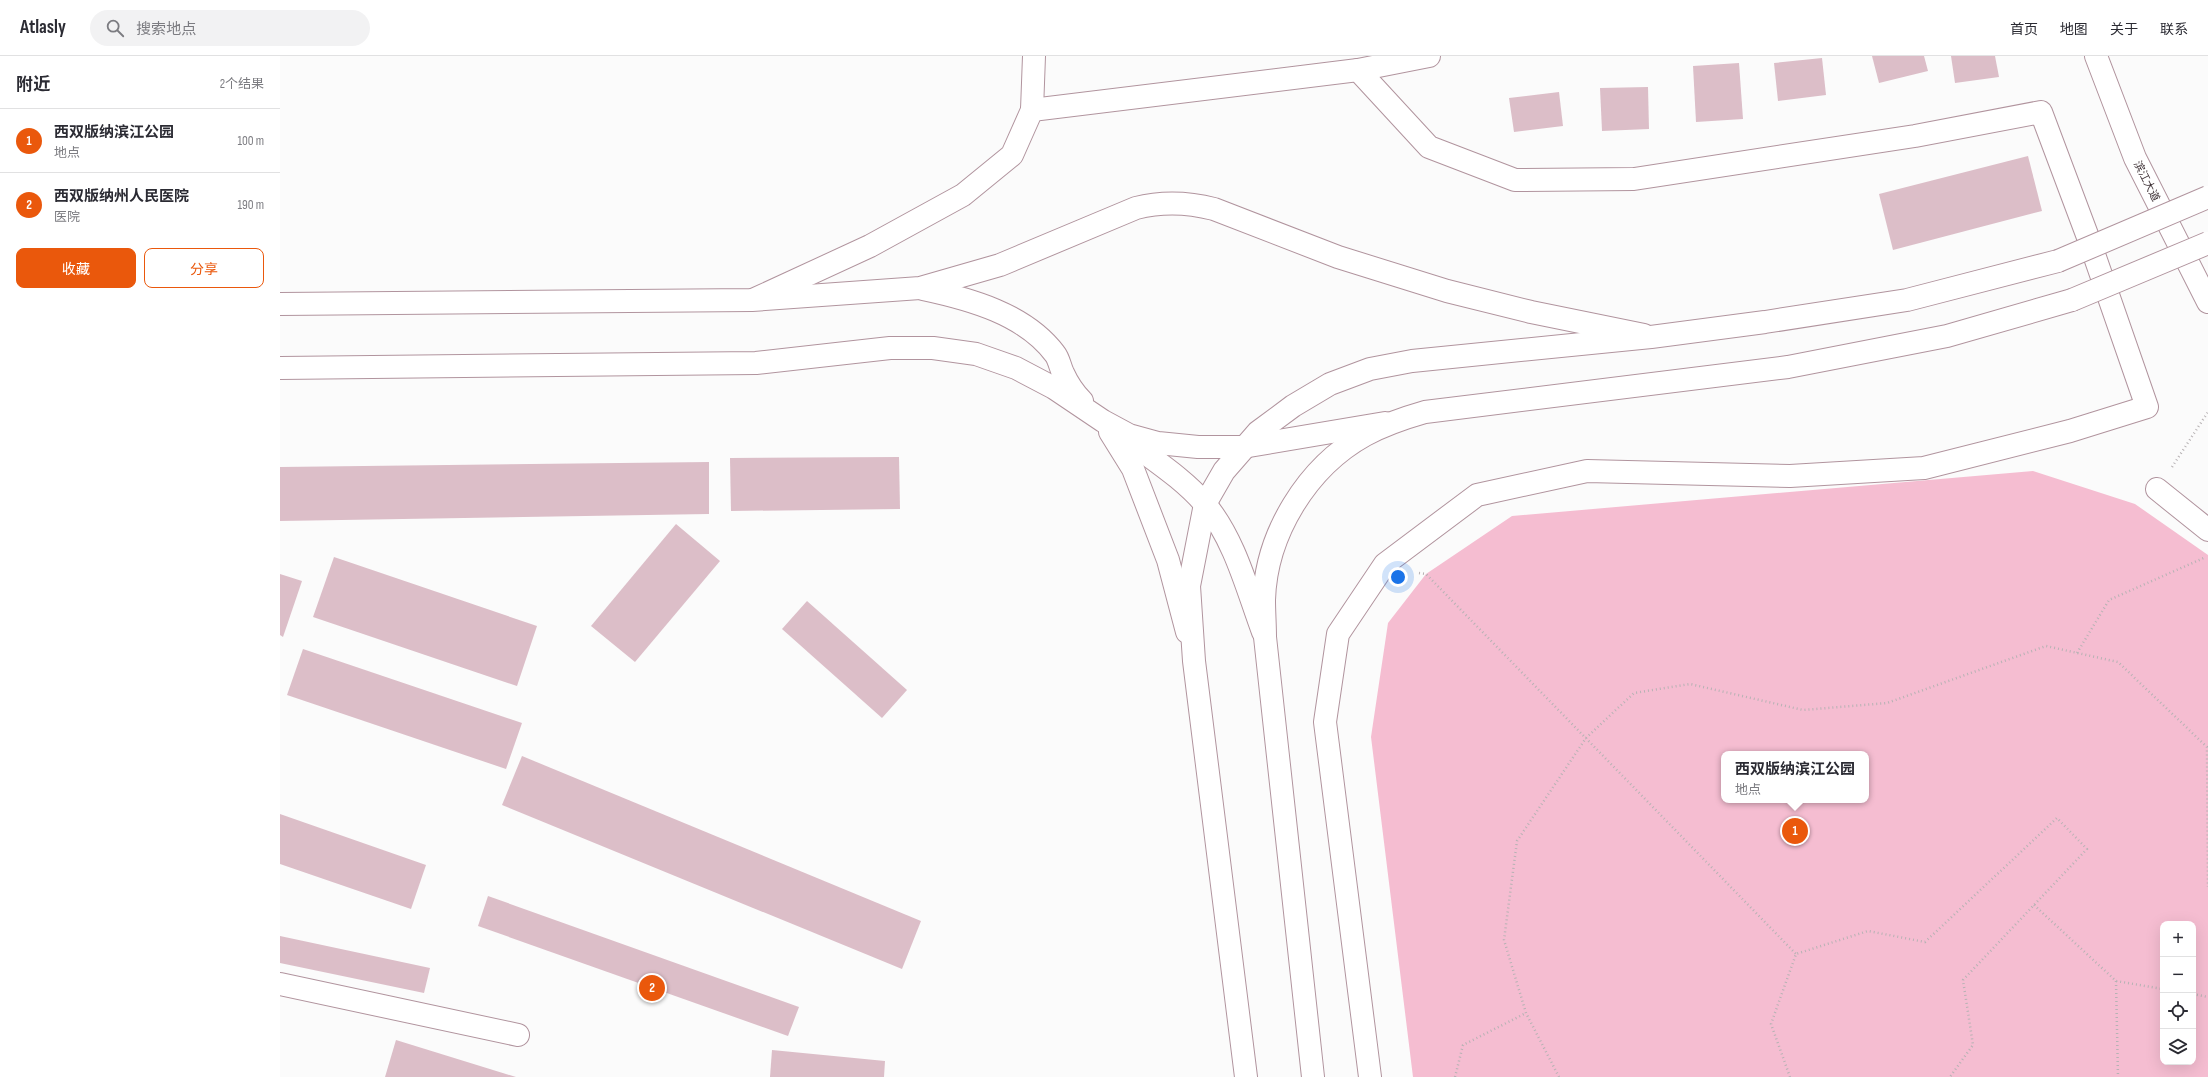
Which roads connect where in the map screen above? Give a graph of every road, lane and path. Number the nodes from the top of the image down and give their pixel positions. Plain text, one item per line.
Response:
1 (1034, 56) edge
2 (1429, 56) edge
3 (2096, 56) edge
4 (1358, 70) junction
5 (1032, 110) junction
6 (2208, 197) edge
7 (2208, 243) edge
8 (920, 288) junction
9 (752, 300) junction
10 (2208, 302) edge
11 (280, 304) edge
12 (1651, 337) junction
13 (280, 368) edge
14 (2208, 412) edge
15 (1103, 421) junction
16 (1394, 421) junction
17 (1242, 447) junction
18 (2157, 489) joint
19 (1205, 504) junction
20 (2208, 530) edge
21 (2208, 556) edge
22 (1385, 564) junction
23 (1265, 637) junction
24 (2077, 653) junction
25 (1194, 661) junction
26 (1586, 738) junction
27 (2207, 747) edge
28 (2208, 887) edge
29 (2034, 905) junction
30 (1796, 954) junction
31 (2116, 981) junction
32 (280, 984) edge
33 (2160, 988) edge
34 (2196, 995) edge
35 (2208, 997) edge
36 (1526, 1013) junction
37 (518, 1035) dead end
38 (1246, 1077) edge
39 (1313, 1077) edge
40 (1370, 1077) edge
41 (1455, 1077) edge
42 (1559, 1077) edge
43 (1790, 1077) edge
44 (1950, 1077) edge
45 (2118, 1077) edge

1 - 5 main road
2 - 4 main road
3 - 10 main road, 滨江大道
4 - 5 main road
4 - 22 main road
5 - 9 main road
6 - 12 main road, bridge
7 - 16 main road, bridge
8 - 9 main road
8 - 12 main road
8 - 15 main road
9 - 11 main road
12 - 17 main road
13 - 15 main road
14 - 18 path
15 - 17 main road
15 - 19 main road
15 - 25 main road
16 - 17 main road
16 - 23 main road
17 - 19 main road
18 - 20 main road
19 - 23 main road
19 - 25 main road
21 - 24 path
22 - 26 path
22 - 40 main road
23 - 39 main road
24 - 26 path
24 - 27 path
25 - 38 main road
26 - 30 path
26 - 36 path
27 - 28 path
29 - 30 path
29 - 31 path
29 - 44 path
30 - 43 path
31 - 33 path
31 - 45 path
32 - 37 main road
34 - 35 path
36 - 41 path
36 - 42 path

